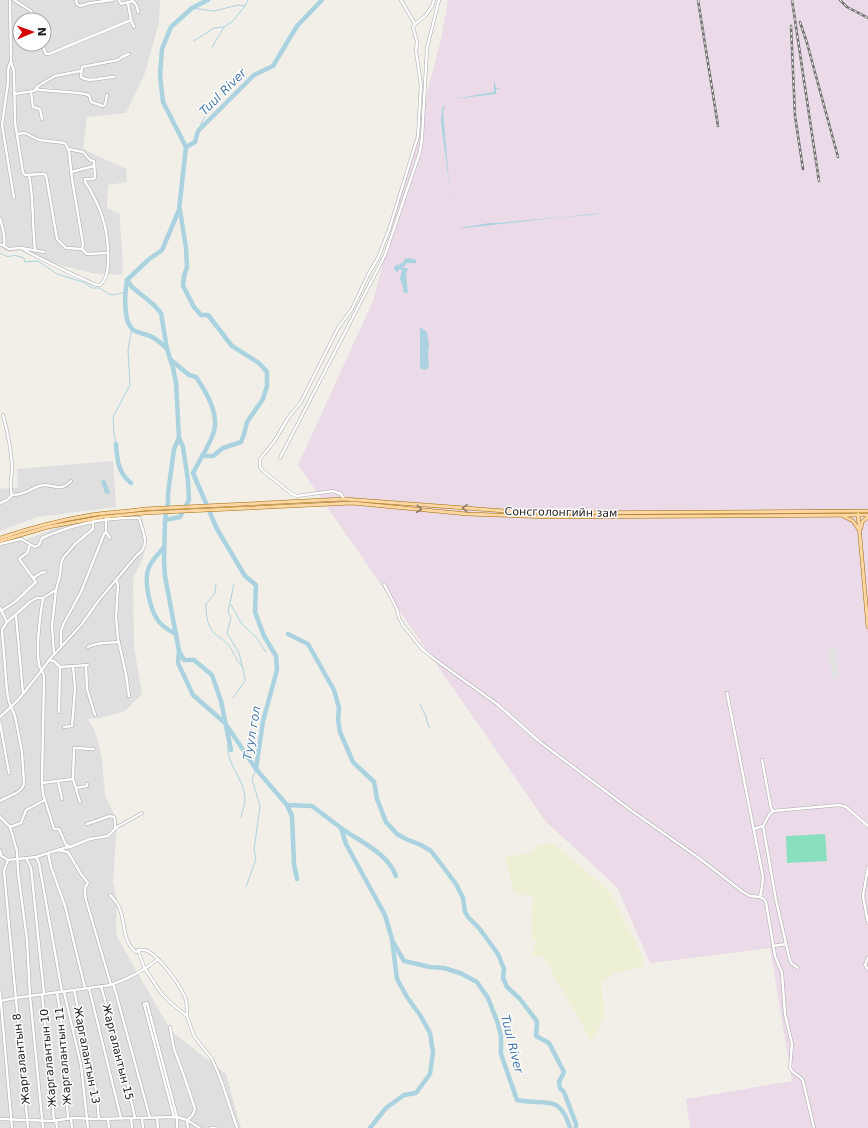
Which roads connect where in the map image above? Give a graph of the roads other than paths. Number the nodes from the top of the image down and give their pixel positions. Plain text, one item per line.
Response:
1 (10, 0) edge
2 (14, 0) edge
3 (76, 0) edge
4 (113, 0) edge
5 (119, 0) edge
6 (134, 0) edge
7 (401, 0) edge
8 (434, 0) edge
9 (439, 0) edge
10 (128, 3) junction
11 (31, 12) edge
12 (138, 12) dead end
13 (131, 20) junction
14 (415, 24) junction
15 (134, 27) dead end
16 (45, 52) edge
17 (129, 54) dead end
18 (11, 62) junction
19 (81, 71) junction
20 (114, 77) dead end
21 (36, 89) junction
22 (31, 92) junction
23 (14, 94) junction
24 (107, 95) dead end
25 (42, 119) dead end
26 (16, 134) junction
27 (68, 149) junction
28 (94, 166) junction
29 (71, 172) junction
30 (29, 175) junction
31 (14, 198) dead end
32 (0, 218) edge
33 (2, 245) edge
34 (82, 249) junction
35 (24, 250) junction
36 (35, 250) junction
37 (44, 252) dead end
38 (108, 253) junction
39 (3, 415) dead end
40 (280, 458) dead end
41 (71, 481) dead end
42 (12, 495) junction
43 (344, 499) junction
44 (0, 503) edge
45 (254, 506) junction
46 (858, 511) junction
47 (868, 511) edge
48 (840, 515) junction
49 (858, 515) junction
50 (868, 516) edge
51 (104, 519) junction
52 (93, 520) junction
53 (61, 524) junction
54 (61, 529) junction
55 (106, 532) junction
56 (860, 532) junction
57 (0, 538) edge
58 (110, 538) dead end
59 (5, 541) junction
60 (0, 542) edge
61 (30, 545) junction
62 (45, 572) dead end
63 (33, 578) junction
64 (116, 580) junction
65 (384, 584) dead end
66 (56, 590) junction
67 (43, 598) junction
68 (0, 610) edge
69 (16, 615) junction
70 (7, 622) junction
71 (868, 627) edge
72 (119, 642) junction
73 (61, 646) junction
74 (88, 647) dead end
75 (54, 654) junction
76 (49, 660) junction
77 (73, 666) junction
78 (60, 667) junction
79 (42, 670) junction
80 (23, 693) junction
81 (726, 693) dead end
82 (129, 696) dead end
83 (12, 707) junction
84 (59, 712) dead end
85 (95, 715) dead end
86 (0, 717) edge
87 (0, 723) edge
88 (64, 727) dead end
89 (94, 749) dead end
90 (762, 760) dead end
91 (9, 773) dead end
92 (73, 779) junction
93 (58, 781) junction
94 (42, 783) junction
95 (87, 784) dead end
96 (76, 788) junction
97 (62, 799) dead end
98 (45, 800) junction
99 (0, 801) edge
100 (80, 802) dead end
101 (773, 811) junction
102 (142, 813) dead end
103 (0, 817) edge
104 (87, 824) dead end
105 (762, 826) junction
106 (868, 826) edge
107 (10, 827) junction
108 (114, 829) junction
109 (754, 829) junction
110 (70, 847) junction
111 (0, 850) edge
112 (58, 850) junction
113 (48, 853) junction
114 (1, 855) edge
115 (36, 857) junction
116 (26, 858) junction
117 (18, 859) junction
118 (8, 860) junction
119 (868, 867) edge
120 (0, 871) edge
121 (4, 871) junction
122 (110, 895) dead end
123 (760, 897) junction
124 (868, 923) edge
125 (786, 944) junction
126 (774, 946) junction
127 (138, 950) junction
128 (868, 958) edge
129 (158, 959) junction
130 (798, 968) dead end
131 (146, 969) junction
132 (868, 969) edge
133 (112, 984) junction
134 (101, 986) junction
135 (85, 988) junction
136 (89, 988) junction
137 (74, 990) junction
138 (0, 992) edge
139 (63, 992) junction
140 (57, 993) junction
141 (43, 994) junction
142 (30, 996) junction
143 (15, 998) junction
144 (0, 1001) edge
145 (187, 1016) junction
146 (170, 1027) dead end
147 (160, 1059) junction
148 (175, 1117) junction
149 (70, 1118) junction
150 (121, 1118) junction
151 (131, 1118) junction
152 (135, 1118) junction
153 (142, 1118) junction
154 (150, 1118) junction
155 (156, 1118) junction
156 (87, 1119) junction
157 (100, 1119) junction
158 (108, 1119) junction
159 (0, 1120) edge
160 (12, 1120) junction
161 (27, 1120) junction
162 (42, 1120) junction
163 (55, 1120) junction
164 (187, 1120) junction
165 (12, 1128) edge
166 (28, 1128) edge
167 (43, 1128) edge
168 (57, 1128) edge
169 (72, 1128) edge
170 (88, 1128) edge
171 (109, 1128) edge
172 (132, 1128) edge
173 (143, 1128) edge
174 (158, 1128) edge
175 (177, 1128) edge
176 (188, 1128) edge
177 (200, 1128) edge
178 (210, 1128) edge
179 (216, 1128) edge
180 (237, 1128) edge
181 (814, 1128) edge

1 - 18 street
2 - 11 street
3 - 4 street
5 - 10 street
6 - 10 street
6 - 12 street
7 - 14 street
8 - 14 street
9 - 40 street
10 - 13 street
13 - 15 street
13 - 16 street
14 - 43 street
17 - 19 street
18 - 23 street
18 - 31 street
19 - 20 street
19 - 21 street
21 - 22 street
21 - 24 street
22 - 23 street
22 - 25 street
23 - 26 street
26 - 27 street
26 - 30 street
27 - 28 street
27 - 29 street
28 - 29 street
28 - 38 street
29 - 34 street
30 - 34 street
30 - 36 street
32 - 33 street
33 - 35 street
34 - 38 street
35 - 36 street
35 - 38 street
36 - 37 street
39 - 42 street
41 - 42 street
42 - 44 street
43 - 45 main road, Сонсголонгийн зам
46 -> 43 main road, Сонсголонгийн зам
45 -> 48 main road, Сонсголонгийн зам
45 - 51 main road
45 - 57 main road
46 - 47 main road, Сонсголонгийн зам
46 - 49 main road
48 - 49 main road, Сонсголонгийн зам
48 - 56 main road
49 - 50 main road, Сонсголонгийн зам
49 - 56 main road
50 - 56 main road
51 - 52 main road
51 - 55 street
51 - 64 street
52 - 53 main road
52 - 54 street
52 - 66 street
53 - 54 street
53 - 59 main road
54 - 61 street
55 - 58 street
55 - 73 street
56 - 71 main road
59 - 60 main road
59 - 61 street
61 - 63 street
62 - 63 street
63 - 68 street
64 - 72 street
64 - 73 street
65 - 123 street
66 - 67 street
66 - 75 street
67 - 69 street
67 - 79 street
68 - 70 street
69 - 70 street
69 - 80 street
70 - 83 street
72 - 74 street
72 - 82 street
73 - 75 street
75 - 76 street
76 - 78 street
76 - 79 street
77 - 78 street
77 - 85 street
77 - 88 street
78 - 84 street
79 - 80 street
79 - 94 street
80 - 83 street
81 - 109 street
83 - 86 street
83 - 99 street
87 - 91 street
89 - 92 street
90 - 101 street
92 - 93 street
92 - 96 street
93 - 94 street
93 - 97 street
94 - 98 street
95 - 96 street
96 - 100 street
98 - 107 street
98 - 110 street
101 - 105 street
101 - 106 street
102 - 108 street
103 - 107 street
104 - 108 street
105 - 109 street
105 - 125 street
107 - 117 street
108 - 110 street
109 - 123 street
110 - 112 street
111 - 114 street
112 - 113 street
112 - 133 street
113 - 115 street
113 - 135 street
114 - 118 street
115 - 116 street
115 - 139 street
116 - 117 street
116 - 141 street, Жаргалантын 10
117 - 118 street
117 - 142 street
118 - 121 street
119 - 124 street
120 - 121 street
121 - 143 street, Жаргалантын 8
122 - 127 street
123 - 126 street
125 - 126 street
125 - 130 street
126 - 181 street
127 - 129 street
127 - 131 street
128 - 132 street
129 - 131 street
129 - 145 street
131 - 133 street
131 - 145 street
133 - 134 street
133 - 154 street
134 - 136 street
134 - 152 street, Жаргалантын 15
135 - 136 street
135 - 137 street
136 - 150 street
137 - 139 street
137 - 157 street, Жаргалантын 13
138 - 144 street
139 - 140 street
139 - 156 street
140 - 141 street
140 - 149 street, Жаргалантын 11
141 - 142 street
141 - 163 street, Жаргалантын 10
142 - 143 street
142 - 162 street
143 - 144 street
143 - 161 street, Жаргалантын 8
144 - 160 street
145 - 180 street
146 - 164 street
147 - 147 street
147 - 148 street
148 - 155 street
148 - 164 street
148 - 175 street
149 - 156 street
149 - 163 street
149 - 169 street, Жаргалантын 11
150 - 151 street
150 - 158 street
151 - 152 street
151 - 172 street
152 - 153 street
153 - 154 street
153 - 173 street
154 - 155 street
155 - 174 street
156 - 157 street
156 - 170 street
157 - 158 street
158 - 171 street
159 - 160 street
160 - 161 street
160 - 165 street
161 - 162 street
161 - 166 street, Жаргалантын 8
162 - 163 street
162 - 167 street
163 - 168 street, Жаргалантын 10
164 - 176 street
164 - 177 street
178 - 179 street

